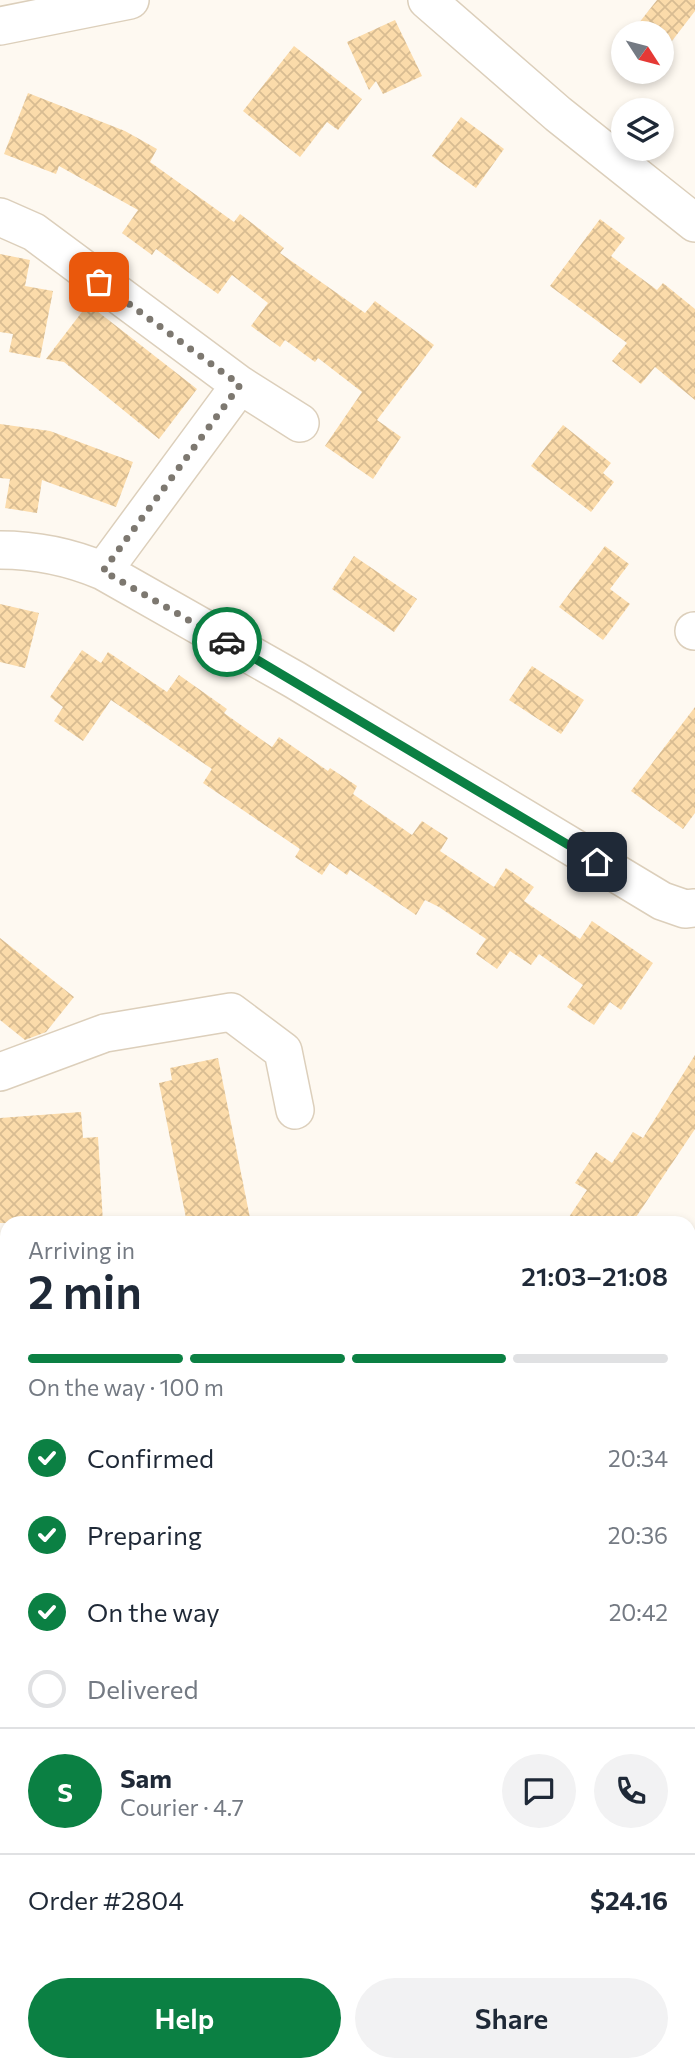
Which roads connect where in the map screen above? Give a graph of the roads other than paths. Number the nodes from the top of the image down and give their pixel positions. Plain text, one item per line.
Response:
1 (130, 0) edge
2 (427, 0) edge
3 (0, 26) edge
4 (0, 216) edge
5 (695, 223) edge
6 (240, 385) junction
7 (300, 423) dead end
8 (0, 550) edge
9 (103, 571) junction
10 (695, 908) edge
11 (0, 1072) edge
12 (295, 1110) dead end

1 - 3 street
2 - 5 street
4 - 6 street
6 - 7 street
6 - 9 street
8 - 9 street
9 - 10 street
11 - 12 street

